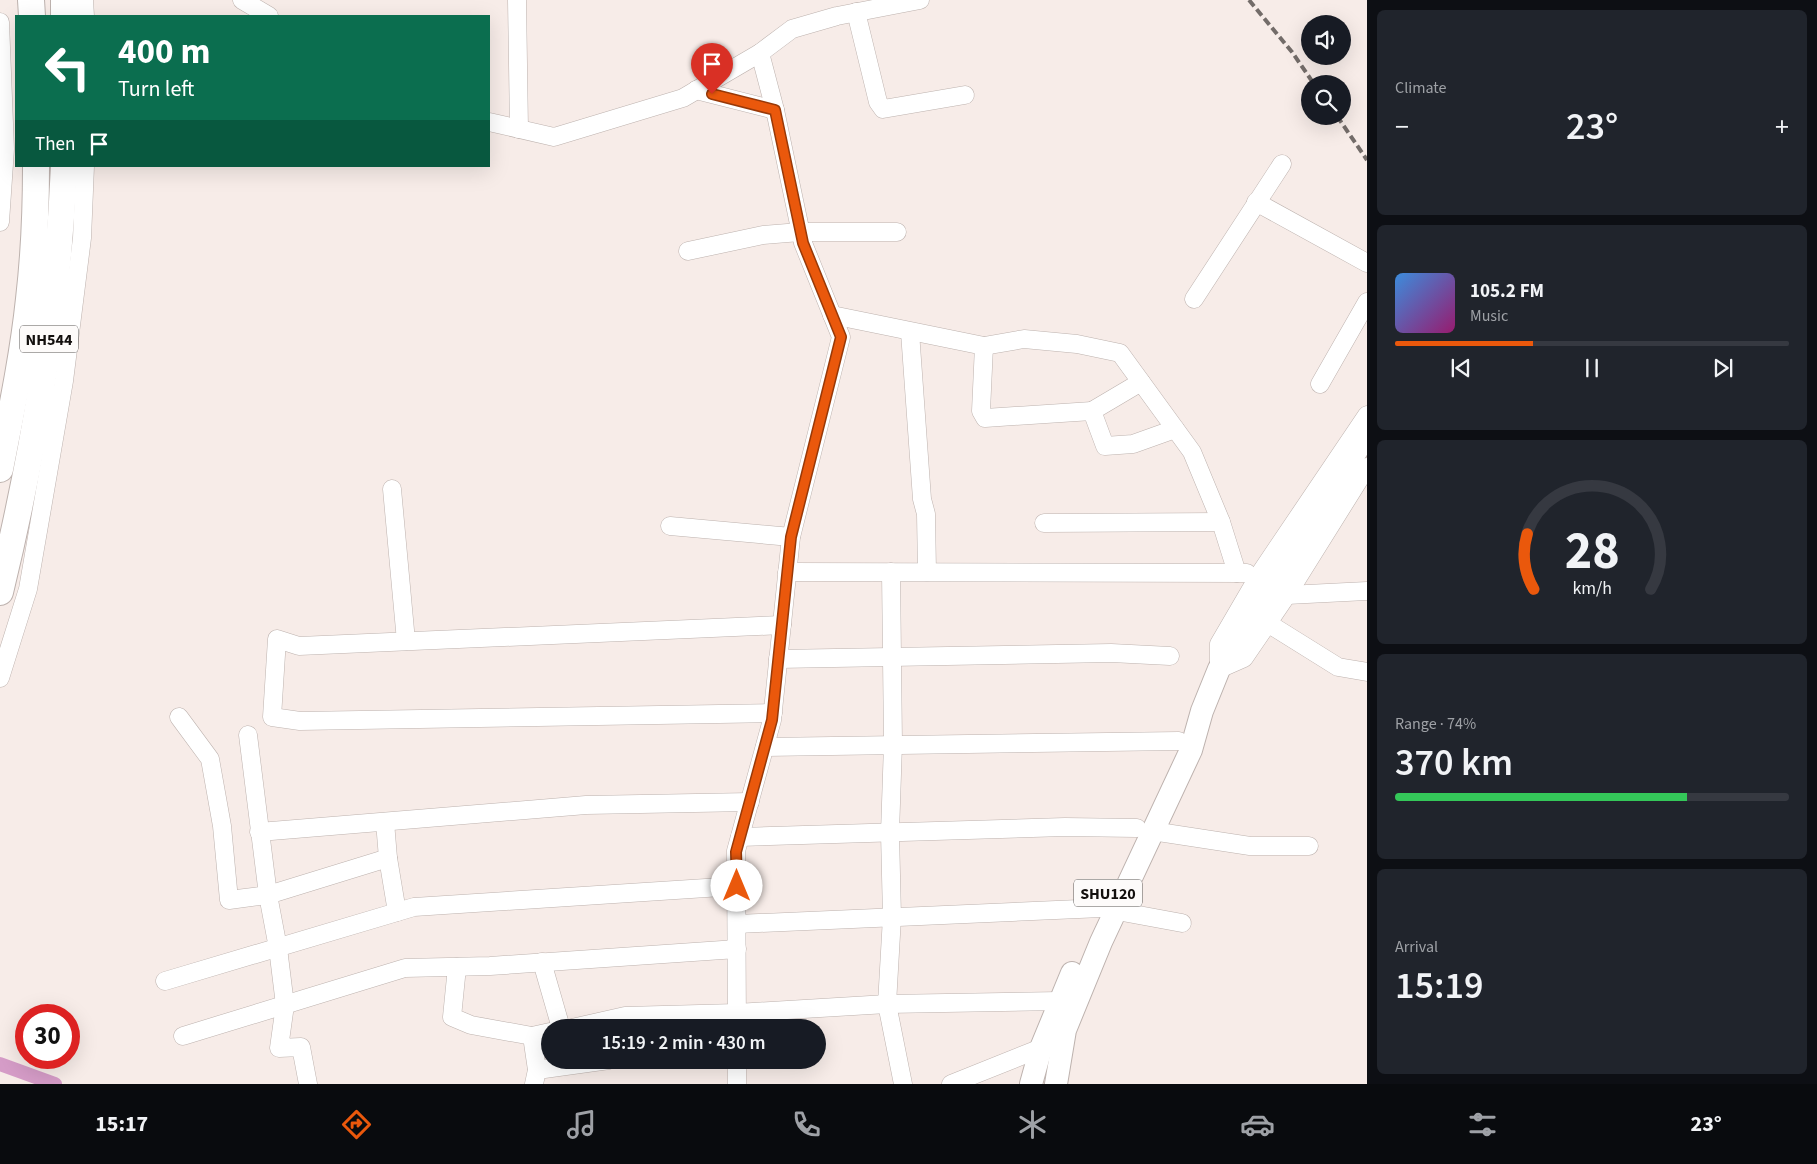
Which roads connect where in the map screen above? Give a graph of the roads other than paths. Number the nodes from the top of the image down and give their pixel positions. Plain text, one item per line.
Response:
1 (31, 0) edge
2 (64, 0) edge
3 (84, 0) edge
4 (242, 0) edge
5 (517, 0) edge
6 (920, 0) edge
7 (856, 12) junction
8 (32, 15) edge
9 (64, 15) edge
10 (85, 15) edge
11 (268, 15) edge
12 (0, 22) edge
13 (760, 52) junction
14 (696, 90) junction
15 (965, 95) dead end
16 (775, 110) junction
17 (490, 122) edge
18 (519, 129) junction
19 (1282, 164) dead end
20 (36, 167) edge
21 (64, 167) edge
22 (85, 167) edge
23 (1256, 202) junction
24 (0, 222) edge
25 (800, 232) junction
26 (896, 232) dead end
27 (688, 251) dead end
28 (1367, 263) edge
29 (1194, 299) dead end
30 (1367, 302) edge
31 (832, 315) junction
32 (910, 332) junction
33 (984, 346) junction
34 (1141, 382) junction
35 (1320, 384) dead end
36 (1092, 411) junction
37 (1367, 415) edge
38 (1175, 429) junction
39 (1367, 434) edge
40 (1367, 466) edge
41 (0, 468) edge
42 (392, 490) dead end
43 (1220, 522) junction
44 (1044, 523) dead end
45 (670, 526) dead end
46 (791, 537) junction
47 (787, 572) junction
48 (891, 572) junction
49 (927, 572) junction
50 (1261, 572) junction
51 (1237, 573) junction
52 (1367, 591) edge
53 (0, 592) edge
54 (1287, 595) junction
55 (1269, 624) junction
56 (782, 625) junction
57 (406, 641) junction
58 (1170, 656) dead end
59 (893, 657) junction
60 (778, 659) junction
61 (1224, 662) junction
62 (1367, 672) edge
63 (0, 678) edge
64 (1202, 710) junction
65 (772, 713) junction
66 (179, 717) dead end
67 (248, 735) dead end
68 (1179, 742) junction
69 (893, 744) junction
70 (765, 746) junction
71 (750, 802) junction
72 (385, 822) junction
73 (1145, 830) junction
74 (259, 832) junction
75 (890, 833) junction
76 (740, 837) junction
77 (1309, 846) dead end
78 (388, 858) junction
79 (737, 886) junction
80 (268, 896) junction
81 (1109, 909) junction
82 (397, 912) junction
83 (892, 917) junction
84 (1182, 923) dead end
85 (737, 924) junction
86 (278, 948) junction
87 (737, 949) junction
88 (542, 962) junction
89 (457, 967) junction
90 (165, 981) dead end
91 (1060, 1001) junction
92 (887, 1004) junction
93 (285, 1005) junction
94 (558, 1019) edge
95 (612, 1019) edge
96 (709, 1019) edge
97 (737, 1019) edge
98 (746, 1019) edge
99 (541, 1034) edge
100 (183, 1036) dead end
101 (532, 1036) junction
102 (1041, 1048) junction
103 (570, 1069) edge
104 (737, 1069) edge
105 (535, 1077) edge
106 (308, 1084) edge
107 (738, 1084) edge
108 (903, 1084) edge
109 (951, 1084) edge
110 (1031, 1084) edge
111 (1056, 1084) edge

1 - 8 highway
2 - 9 highway
3 - 10 street
4 - 11 street
5 - 18 street
6 - 7 street
7 - 13 street
7 - 15 street
12 - 24 street
13 - 14 street
13 - 16 street
14 - 16 street
14 - 18 street
16 - 25 street
17 - 18 street
19 - 23 street
20 - 41 highway, NH544
21 - 53 highway, NH544
22 - 63 street
23 - 28 street
23 - 29 street
25 - 26 street
25 - 27 street
25 - 31 street
30 - 35 street
31 - 32 street
31 - 46 street
32 - 33 street
32 - 49 street
33 - 34 street
33 - 36 street
34 - 36 street
34 - 38 street
36 - 38 street
37 - 50 street, SHU120
38 - 43 street
39 - 61 main road, SHU120
40 - 54 street
42 - 57 street
43 - 44 street
43 - 51 street
45 - 46 street
46 - 47 street
47 - 48 street
47 - 56 street
48 - 49 street
48 - 59 street
49 - 51 street
50 - 51 street
50 - 61 street, SHU120
52 - 54 street
54 - 55 street
55 - 61 street
55 - 62 street
56 - 57 street
56 - 60 street
57 - 65 street
58 - 59 street
59 - 60 street
59 - 69 street
60 - 65 street
61 - 64 main road, SHU120
64 - 68 main road, SHU120
64 - 73 main road
65 - 70 street
66 - 80 street
67 - 74 street
68 - 69 street
68 - 73 main road, SHU120
69 - 70 street
69 - 75 street
70 - 71 street
71 - 72 street
71 - 76 street
72 - 74 street
72 - 78 street
73 - 75 street
73 - 77 street
73 - 81 main road, SHU120
74 - 80 street
75 - 76 street
75 - 83 street
76 - 79 street
78 - 80 street
78 - 82 street
79 - 82 street
79 - 85 street
80 - 86 street
81 - 83 street
81 - 84 street
81 - 91 main road, SHU120
81 - 111 main road
82 - 86 street
83 - 85 street
83 - 92 street
85 - 87 street
86 - 90 street
86 - 93 street
87 - 88 street
87 - 97 street
88 - 89 street
88 - 94 street
89 - 93 street
89 - 101 street
91 - 92 street
91 - 102 main road, SHU120
92 - 98 street
92 - 108 street
93 - 100 street
93 - 106 street
95 - 96 street
99 - 101 street
101 - 105 street
102 - 109 street
102 - 110 main road, SHU120
103 - 105 street
104 - 107 street

